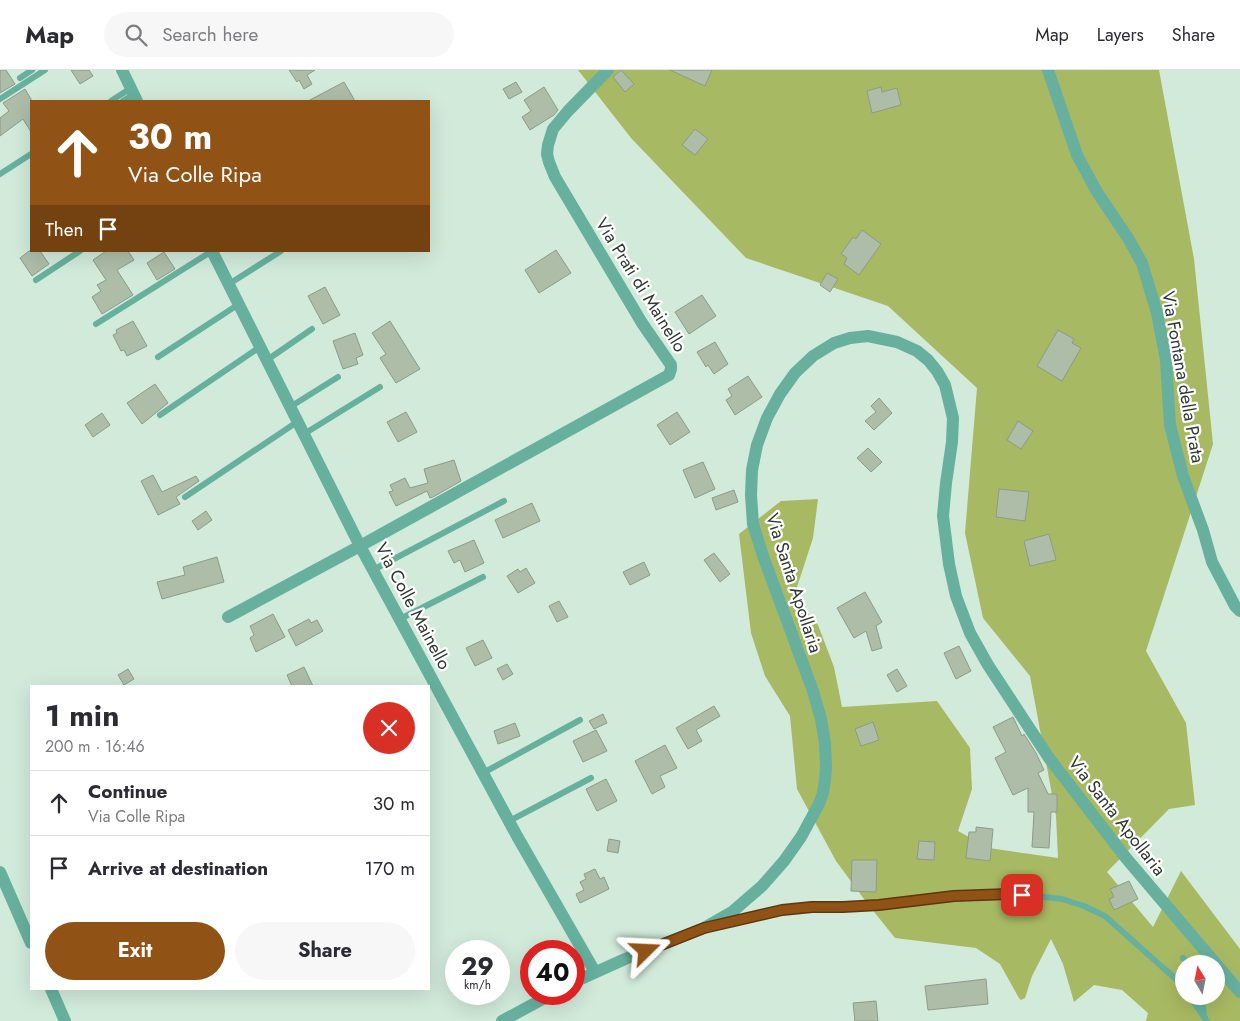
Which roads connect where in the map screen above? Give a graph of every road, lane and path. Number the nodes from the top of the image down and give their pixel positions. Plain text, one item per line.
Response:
1 (32, 70) edge
2 (45, 70) edge
3 (122, 70) edge
4 (608, 70) edge
5 (1048, 70) edge
6 (20, 78) dead end
7 (131, 96) edge
8 (0, 99) edge
9 (115, 100) edge
10 (30, 155) edge
11 (0, 174) edge
12 (78, 252) edge
13 (210, 252) edge
14 (213, 252) edge
15 (279, 252) edge
16 (36, 280) dead end
17 (229, 284) junction
18 (238, 304) junction
19 (96, 324) dead end
20 (312, 329) dead end
21 (260, 347) junction
22 (158, 357) dead end
23 (266, 360) junction
24 (338, 377) dead end
25 (380, 387) dead end
26 (290, 407) junction
27 (160, 415) dead end
28 (298, 422) junction
29 (304, 434) junction
30 (184, 497) dead end
31 (504, 501) dead end
32 (360, 546) junction
33 (373, 570) junction
34 (483, 577) dead end
35 (1240, 611) edge
36 (228, 617) dead end
37 (400, 619) junction
38 (580, 720) dead end
39 (483, 773) junction
40 (592, 778) dead end
41 (509, 821) junction
42 (0, 872) edge
43 (704, 928) junction
44 (30, 941) edge
45 (1208, 955) edge
46 (595, 972) junction
47 (1225, 974) edge
48 (585, 977) edge
49 (1175, 978) edge
50 (51, 990) edge
51 (1240, 992) edge
52 (532, 1005) edge
53 (1195, 1005) edge
54 (1203, 1005) edge
55 (1205, 1019) edge
56 (65, 1021) edge
57 (502, 1021) edge

1 - 6 lane
2 - 8 lane
3 - 7 street
4 - 32 street, Via Prati di Mainello
5 - 35 street, Via Fontana della Prata
7 - 9 lane
10 - 11 lane
12 - 16 lane
13 - 19 lane
14 - 17 street, Via Colle Mainello
15 - 17 lane
17 - 18 street, Via Colle Mainello
18 - 21 street, Via Colle Mainello
18 - 22 lane
20 - 23 lane
21 - 23 street, Via Colle Mainello
21 - 27 lane
23 - 26 street, Via Colle Mainello
24 - 26 lane
25 - 29 lane
26 - 28 street, Via Colle Mainello
28 - 29 street, Via Colle Mainello
28 - 30 lane
29 - 32 street, Via Colle Mainello
31 - 33 lane
32 - 33 street, Via Colle Mainello
32 - 36 street
33 - 37 street, Via Colle Mainello
34 - 37 lane
37 - 39 street, Via Colle Mainello
38 - 39 lane
39 - 41 street, Via Colle Mainello
40 - 41 lane
41 - 46 street, Via Colle Mainello
42 - 44 street
43 - 45 street, Via Santa Apollaria
43 - 46 street, Via Santa Apollaria
43 - 49 lane
46 - 48 street, Via Santa Apollaria
47 - 51 street, Via Santa Apollaria
50 - 56 street
52 - 57 street
53 - 55 lane
54 - 55 lane

